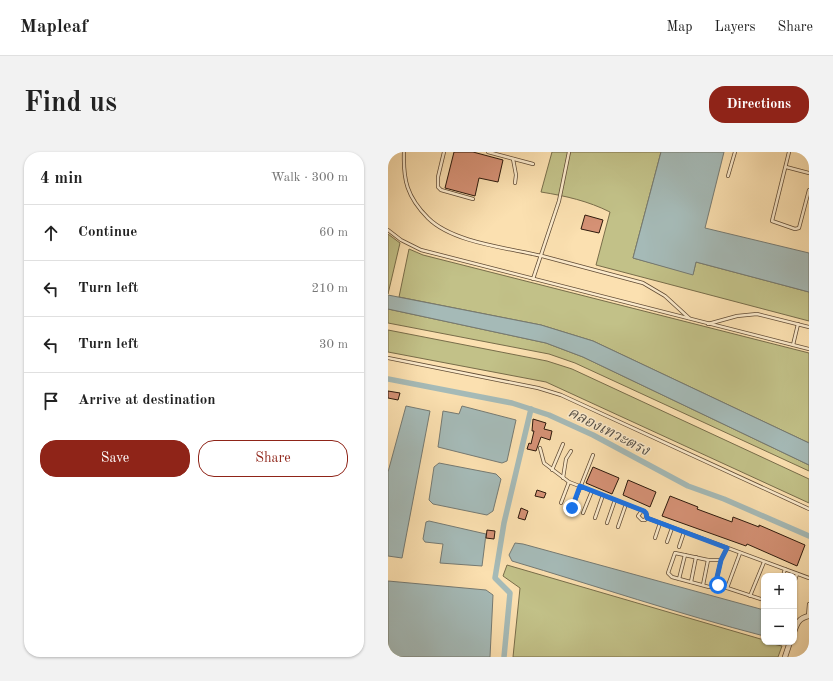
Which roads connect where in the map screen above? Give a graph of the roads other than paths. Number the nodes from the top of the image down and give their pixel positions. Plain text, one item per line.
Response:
1 (404, 152) edge
2 (444, 152) edge
3 (488, 152) edge
4 (569, 152) edge
5 (735, 152) edge
6 (790, 152) edge
7 (513, 159) junction
8 (533, 164) dead end
9 (786, 167) junction
10 (809, 172) edge
11 (728, 176) dead end
12 (515, 183) dead end
13 (809, 190) edge
14 (473, 199) dead end
15 (388, 230) edge
16 (541, 256) junction
17 (533, 279) junction
18 (690, 319) junction
19 (708, 324) junction
20 (798, 324) junction
21 (809, 326) edge
22 (793, 346) junction
23 (809, 349) edge
24 (388, 358) edge
25 (563, 444) dead end
26 (540, 448) dead end
27 (571, 452) dead end
28 (593, 455) dead end
29 (552, 470) junction
30 (564, 478) junction
31 (569, 482) junction
32 (580, 486) junction
33 (592, 491) junction
34 (603, 495) junction
35 (615, 500) junction
36 (561, 503) dead end
37 (626, 504) junction
38 (572, 508) dead end
39 (809, 508) edge
40 (641, 512) junction
41 (583, 513) dead end
42 (595, 518) dead end
43 (647, 518) junction
44 (607, 523) dead end
45 (660, 523) junction
46 (618, 526) dead end
47 (672, 528) junction
48 (684, 532) junction
49 (655, 538) dead end
50 (667, 542) dead end
51 (679, 547) dead end
52 (727, 548) junction
53 (740, 553) junction
54 (685, 555) junction
55 (696, 557) junction
56 (708, 560) junction
57 (721, 560) junction
58 (764, 562) junction
59 (785, 569) junction
60 (784, 573) edge
61 (795, 573) edge
62 (797, 574) edge
63 (809, 578) edge
64 (679, 579) junction
65 (691, 582) junction
66 (703, 585) junction
67 (715, 586) junction
68 (727, 588) junction
69 (750, 596) junction
70 (761, 599) edge
71 (809, 604) edge
72 (809, 616) edge
73 (797, 624) edge
74 (789, 645) edge
75 (784, 657) edge

1 - 16 lane
2 - 14 lane
3 - 7 lane
4 - 16 lane
5 - 11 lane
6 - 9 lane
7 - 8 lane
7 - 12 lane
9 - 10 lane
9 - 13 lane
15 - 17 lane
16 - 17 lane
16 - 18 lane
17 - 18 lane
18 - 19 lane
19 - 20 lane
19 - 22 lane
20 - 21 lane
20 - 22 lane
22 - 23 lane
24 - 39 lane
25 - 29 lane
26 - 29 lane
27 - 30 lane
28 - 32 lane
29 - 30 lane
30 - 31 lane
31 - 32 lane
31 - 36 lane
32 - 33 lane
32 - 38 lane
33 - 34 lane
33 - 41 lane
34 - 35 lane
34 - 42 lane
35 - 37 lane
35 - 44 lane
37 - 40 lane
37 - 46 lane
40 - 43 lane
40 - 43 lane
43 - 45 lane
45 - 47 lane
45 - 49 lane
47 - 48 lane
47 - 50 lane
48 - 51 lane
48 - 52 lane
52 - 53 lane
52 - 57 lane
53 - 58 lane
53 - 68 lane
54 - 55 lane
54 - 64 lane
54 - 64 lane
55 - 56 lane
55 - 65 lane
56 - 57 lane
56 - 66 lane
57 - 67 lane
58 - 59 lane
58 - 69 lane
59 - 60 lane
59 - 61 lane
62 - 63 lane
64 - 65 lane
65 - 66 lane
66 - 67 lane
67 - 68 lane
68 - 69 lane
69 - 70 lane
71 - 72 lane
72 - 73 street
74 - 75 street

